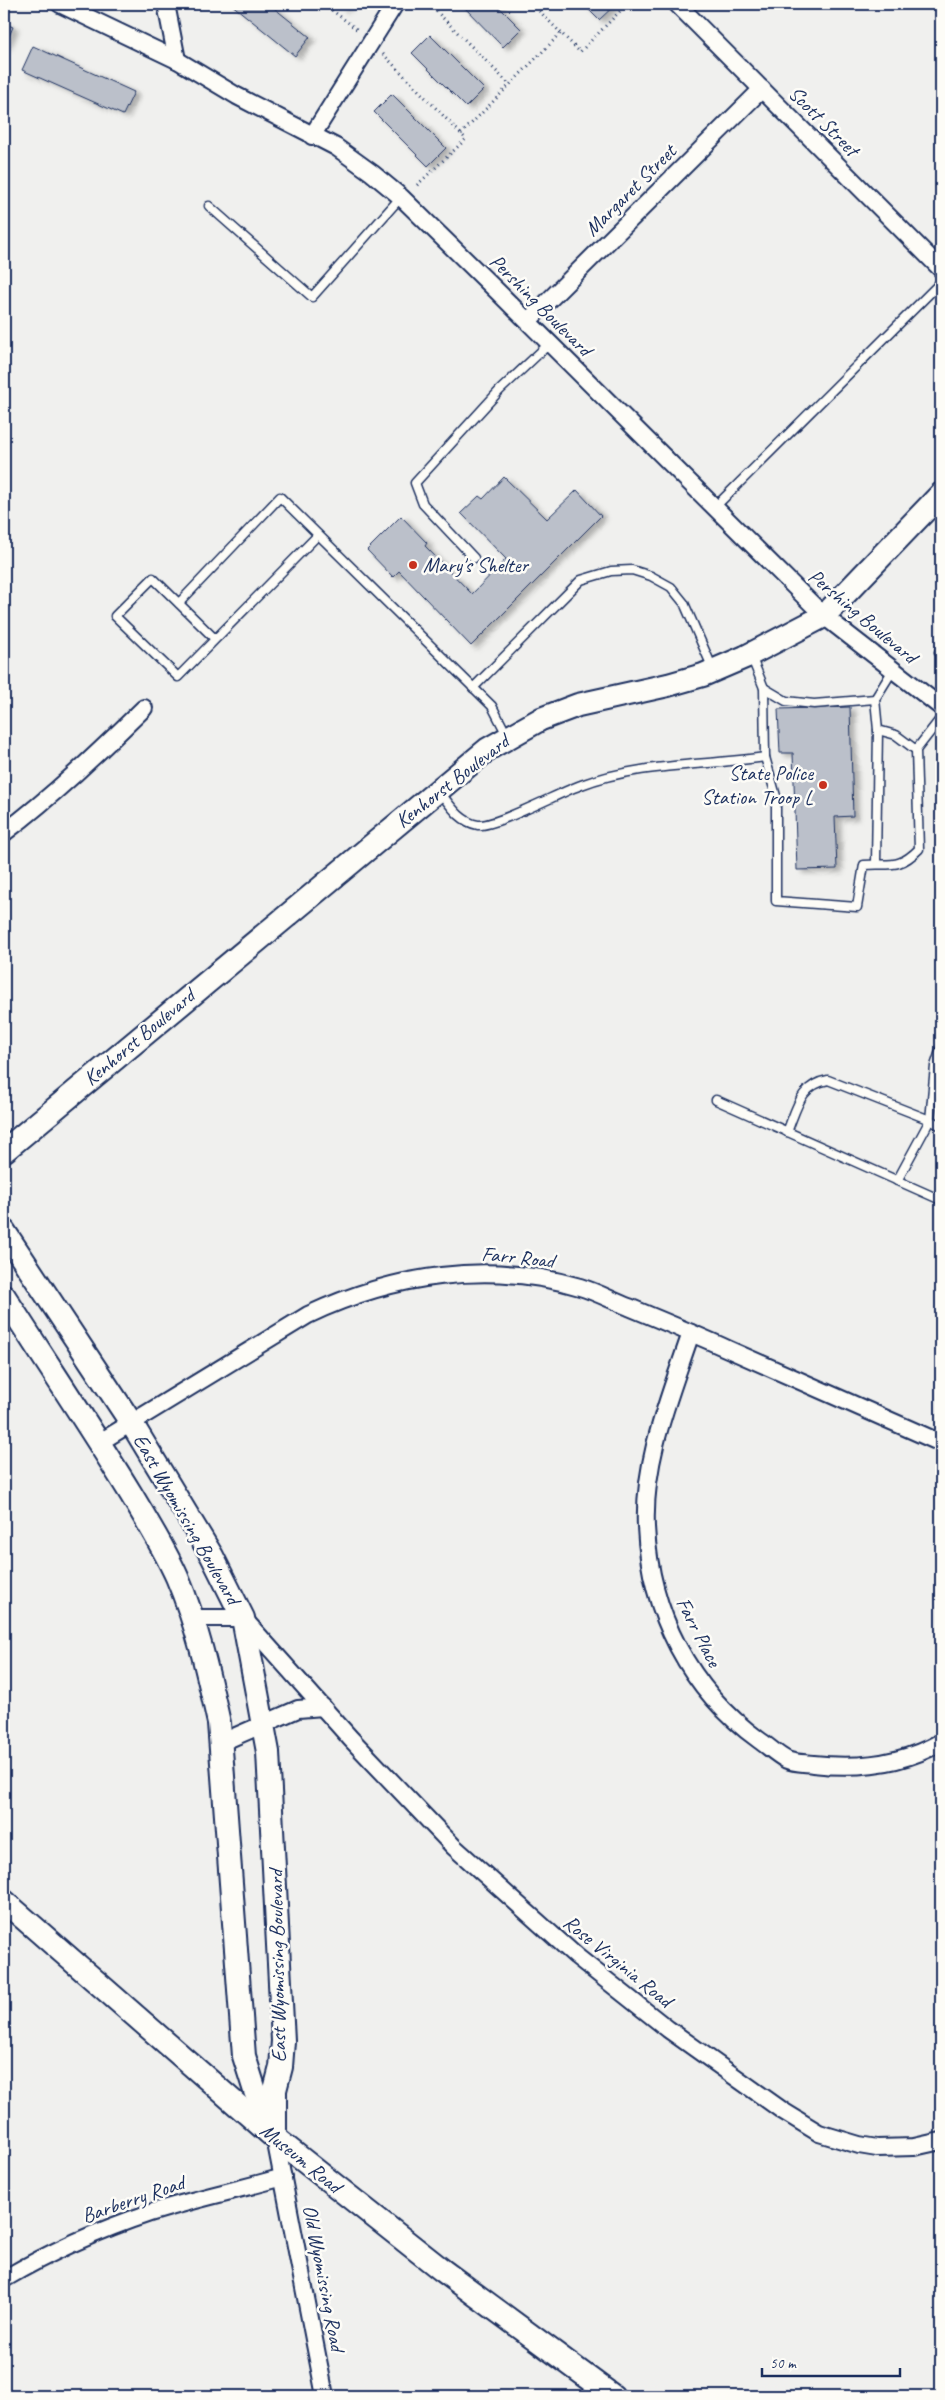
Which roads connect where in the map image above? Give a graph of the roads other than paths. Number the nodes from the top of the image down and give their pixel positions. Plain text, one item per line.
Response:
1 (60, 4) edge
2 (166, 4) edge
3 (395, 4) edge
4 (677, 4) edge
5 (177, 60) junction
6 (762, 89) junction
7 (312, 136) junction
8 (401, 196) junction
9 (209, 206) dead end
10 (941, 268) edge
11 (941, 282) edge
12 (528, 321) junction
13 (550, 343) junction
14 (941, 494) edge
15 (715, 507) junction
16 (318, 535) junction
17 (474, 558) dead end
18 (179, 603) junction
19 (824, 616) junction
20 (216, 639) junction
21 (751, 655) junction
22 (714, 670) junction
23 (894, 670) junction
24 (473, 688) junction
25 (764, 688) junction
26 (875, 699) junction
27 (940, 707) edge
28 (144, 708) dead end
29 (878, 730) junction
30 (508, 737) junction
31 (916, 750) junction
32 (765, 757) junction
33 (438, 790) junction
34 (4, 833) edge
35 (876, 864) junction
36 (941, 1048) edge
37 (716, 1100) dead end
38 (930, 1120) junction
39 (941, 1126) edge
40 (787, 1132) junction
41 (4, 1151) edge
42 (897, 1181) junction
43 (941, 1200) edge
44 (4, 1231) edge
45 (4, 1296) edge
46 (691, 1333) junction
47 (132, 1424) junction
48 (100, 1442) junction
49 (941, 1443) edge
50 (192, 1618) junction
51 (243, 1618) junction
52 (323, 1707) junction
53 (263, 1725) junction
54 (941, 1742) edge
55 (220, 1743) junction
56 (4, 1901) edge
57 (275, 2138) junction
58 (941, 2141) edge
59 (283, 2178) junction
60 (4, 2279) edge
61 (325, 2396) edge
62 (613, 2396) edge

1 - 5 street, Pershing Boulevard
2 - 5 street
3 - 7 street
4 - 6 street, Scott Street
5 - 7 street, Pershing Boulevard
6 - 10 street, Scott Street
6 - 12 street, Margaret Street
7 - 8 street, Pershing Boulevard
8 - 9 lane
8 - 12 street, Pershing Boulevard
11 - 15 lane
12 - 13 street, Pershing Boulevard
13 - 15 street, Pershing Boulevard
13 - 17 lane
14 - 19 street, Kenhorst Boulevard
15 - 19 street, Pershing Boulevard
16 - 18 lane
16 - 20 lane
16 - 24 lane
18 - 20 lane
18 - 20 lane
19 - 21 street, Kenhorst Boulevard
19 - 23 street, Pershing Boulevard
21 - 22 street, Kenhorst Boulevard
21 - 25 lane
22 - 24 lane
22 - 30 street, Kenhorst Boulevard
23 - 26 lane
23 - 27 street, Pershing Boulevard
24 - 30 lane
25 - 26 lane
25 - 32 lane
26 - 29 lane
27 - 31 lane
28 - 34 street
29 - 31 lane
29 - 35 lane
30 - 33 street, Kenhorst Boulevard
31 - 35 lane
32 - 33 lane
32 - 35 lane
33 - 41 street, Kenhorst Boulevard
36 - 38 lane
37 - 40 lane
38 - 39 lane
38 - 40 lane
38 - 42 lane
40 - 42 lane
42 - 43 lane
44 - 47 street, East Wyomissing Boulevard
45 - 48 street, East Wyomissing Boulevard
46 - 47 street, Farr Road
46 - 49 street, Farr Road
46 - 54 street, Farr Place
47 - 48 street, Farr Road
47 - 51 street, East Wyomissing Boulevard
48 - 50 street, East Wyomissing Boulevard
50 - 51 street
50 - 55 street, East Wyomissing Boulevard
51 - 52 street, Rose Virginia Road
51 - 53 street, East Wyomissing Boulevard
52 - 53 street
52 - 58 street, Rose Virginia Road
53 - 55 street
53 - 57 street, East Wyomissing Boulevard
55 - 57 street, East Wyomissing Boulevard
56 - 57 street, Museum Road
57 - 59 street, Old Wyomissing Road
57 - 62 street, Museum Road
59 - 60 street, Barberry Road
59 - 61 street, Old Wyomissing Road

